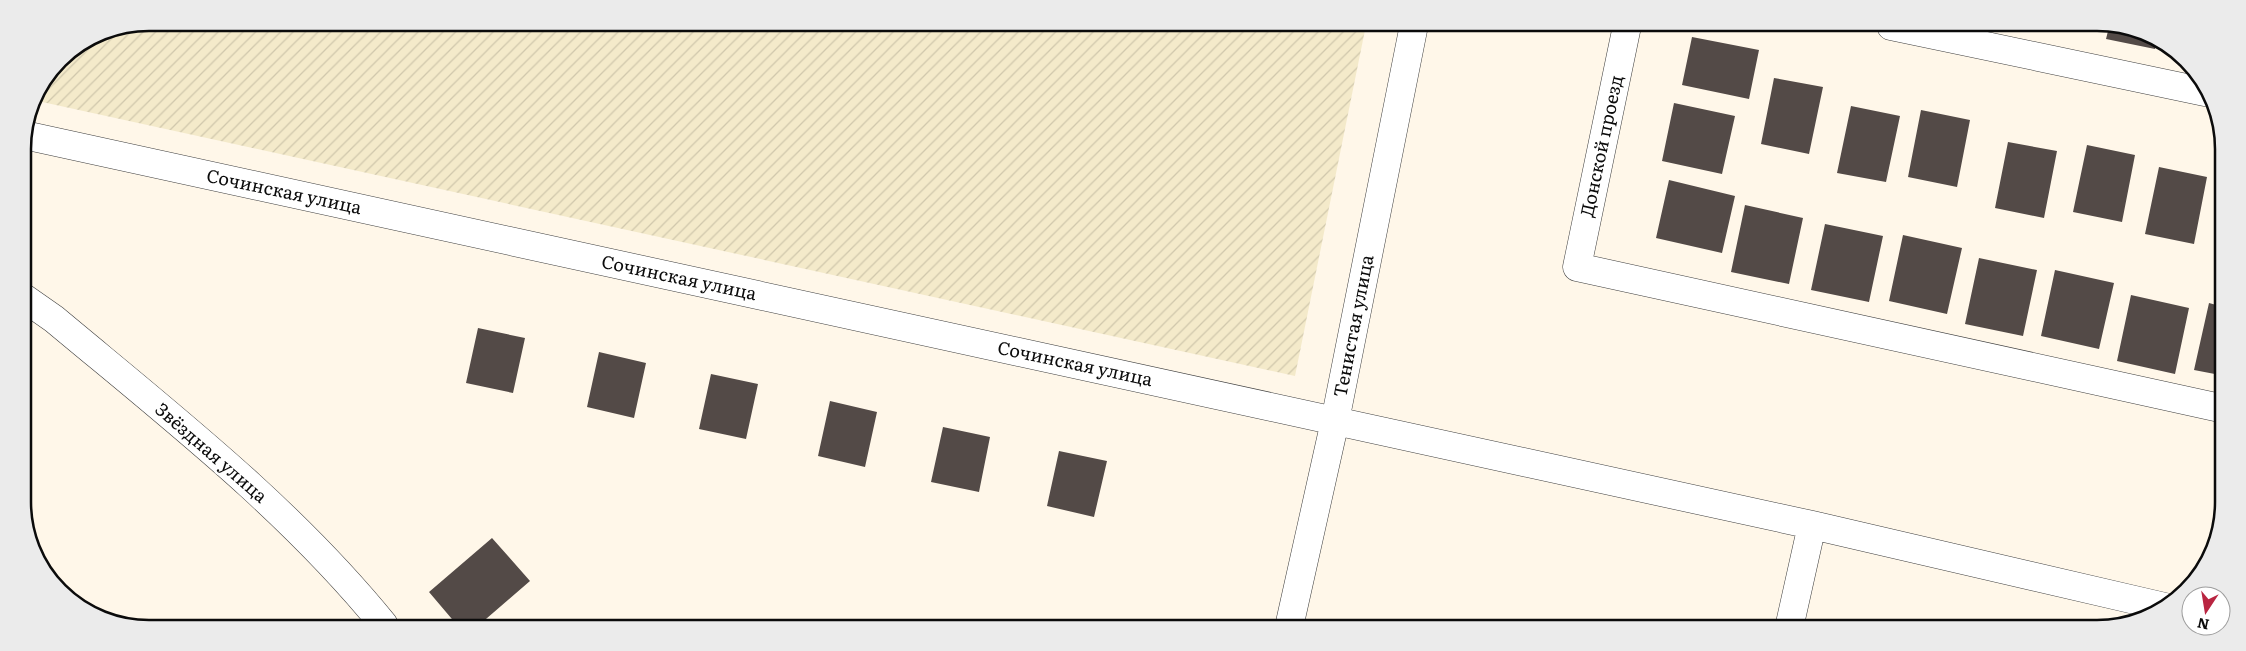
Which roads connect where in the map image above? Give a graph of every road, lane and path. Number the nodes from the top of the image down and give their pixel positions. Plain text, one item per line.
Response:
1 (1413, 31) edge
2 (1626, 31) edge
3 (1915, 31) edge
4 (2199, 91) edge
5 (32, 137) edge
6 (32, 303) edge
7 (2215, 407) edge
8 (1335, 420) junction
9 (1812, 525) junction
10 (2154, 605) edge
11 (1291, 619) edge
12 (1792, 619) edge
13 (380, 620) edge

1 - 8 street, Тенистая улица
2 - 7 street, Донской проезд
3 - 4 street
5 - 8 street, Сочинская улица
6 - 13 street, Звёздная улица
8 - 9 street, Сочинская улица
8 - 11 street, Тенистая улица
9 - 10 street, Сочинская улица
9 - 12 street

